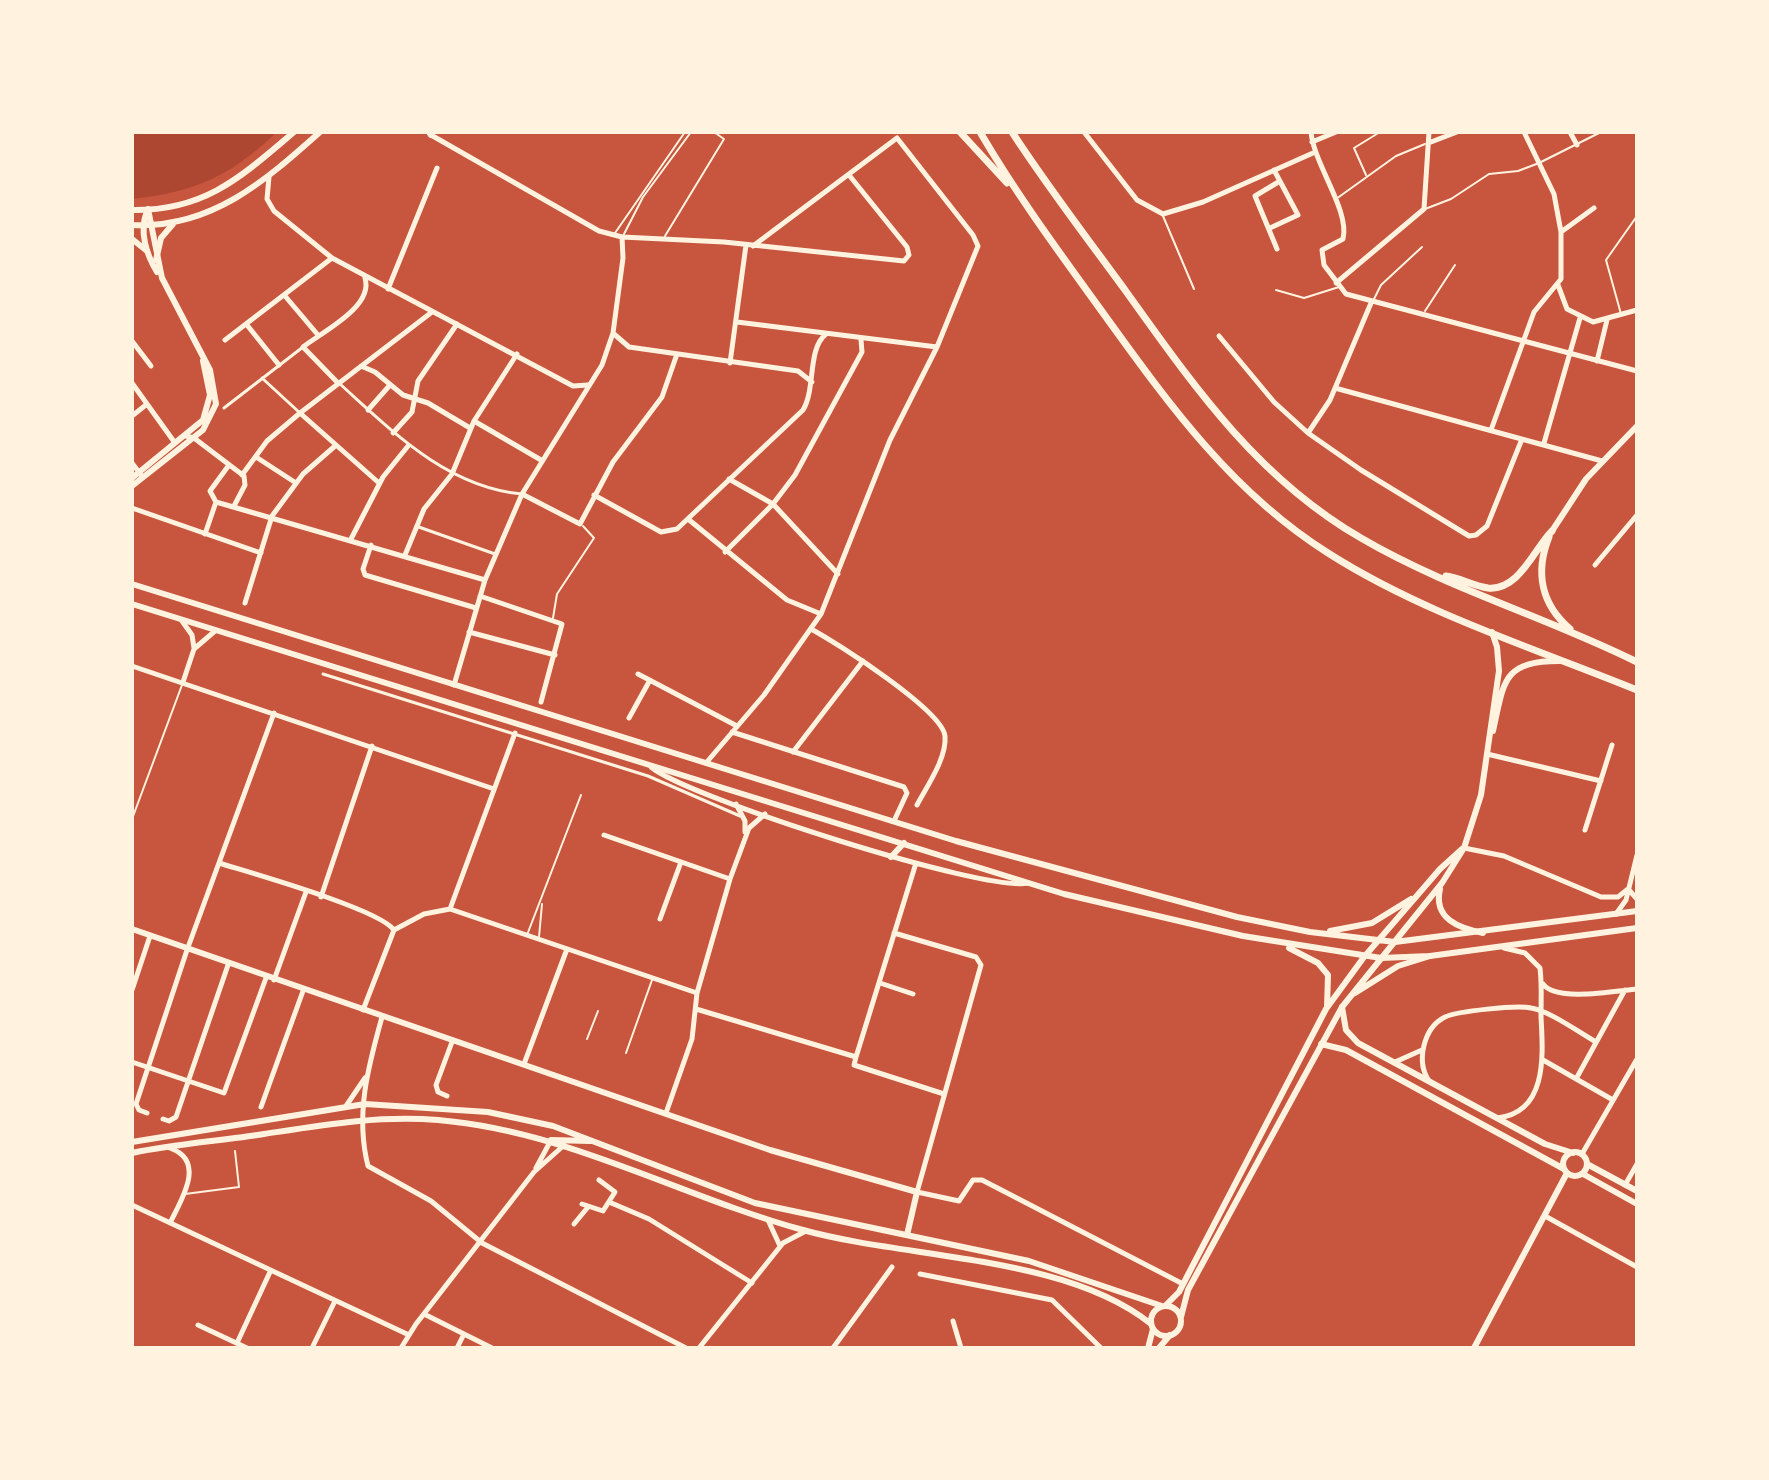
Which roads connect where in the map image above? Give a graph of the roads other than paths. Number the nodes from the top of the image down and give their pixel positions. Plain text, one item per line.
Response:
1 (294, 132) edge
2 (320, 132) edge
3 (685, 132) edge
4 (691, 132) edge
5 (714, 132) edge
6 (960, 132) edge
7 (980, 132) edge
8 (1010, 132) edge
9 (1084, 132) edge
10 (1311, 132) edge
11 (1336, 132) edge
12 (1380, 132) edge
13 (1429, 132) edge
14 (1457, 132) edge
15 (1524, 132) edge
16 (1570, 132) edge
17 (1601, 132) edge
18 (429, 133) edge
19 (895, 135) edge
20 (1312, 142) junction
21 (1431, 142) junction
22 (1577, 145) junction
23 (1313, 153) junction
24 (1539, 163) junction
25 (437, 168) dead end
26 (1274, 170) junction
27 (849, 174) junction
28 (1367, 176) junction
29 (269, 177) junction
30 (1280, 181) junction
31 (1016, 194) junction
32 (1335, 200) junction
33 (1594, 208) dead end
34 (148, 209) junction
35 (1424, 209) junction
36 (132, 210) edge
37 (1163, 214) junction
38 (1637, 216) edge
39 (174, 223) junction
40 (132, 225) edge
41 (147, 225) junction
42 (1270, 229) junction
43 (1561, 232) junction
44 (614, 234) junction
45 (622, 237) junction
46 (665, 237) junction
47 (132, 239) edge
48 (746, 245) junction
49 (753, 246) junction
50 (1422, 247) dead end
51 (1277, 249) dead end
52 (147, 251) junction
53 (332, 258) junction
54 (156, 260) junction
55 (1455, 265) dead end
56 (365, 277) junction
57 (162, 278) junction
58 (1337, 285) junction
59 (1558, 285) junction
60 (388, 289) junction
61 (1194, 289) dead end
62 (1276, 290) dead end
63 (285, 296) junction
64 (1371, 303) junction
65 (1637, 310) edge
66 (433, 312) junction
67 (1622, 315) junction
68 (1422, 316) junction
69 (1580, 318) junction
70 (1607, 320) junction
71 (737, 322) junction
72 (457, 324) junction
73 (247, 325) junction
74 (613, 333) junction
75 (826, 334) junction
76 (318, 335) junction
77 (1219, 336) dead end
78 (225, 340) dead end
79 (861, 340) junction
80 (132, 341) edge
81 (1521, 342) junction
82 (303, 347) junction
83 (937, 347) junction
84 (134, 350) edge
85 (517, 354) junction
86 (677, 354) junction
87 (1571, 355) junction
88 (203, 361) junction
89 (1597, 361) junction
90 (730, 363) junction
91 (279, 365) junction
92 (151, 366) dead end
93 (360, 366) junction
94 (1637, 371) edge
95 (262, 378) junction
96 (812, 382) junction
97 (132, 383) edge
98 (339, 383) junction
99 (589, 384) junction
100 (390, 385) junction
101 (1335, 388) junction
102 (414, 398) junction
103 (147, 404) junction
104 (224, 408) dead end
105 (368, 410) junction
106 (300, 413) junction
107 (132, 416) edge
108 (474, 421) junction
109 (1637, 426) edge
110 (470, 428) junction
111 (1491, 430) junction
112 (393, 433) junction
113 (1308, 433) junction
114 (186, 436) junction
115 (194, 438) junction
116 (1522, 439) junction
117 (1544, 443) junction
118 (176, 444) junction
119 (335, 446) junction
120 (408, 446) junction
121 (256, 457) junction
122 (541, 460) junction
123 (1602, 461) junction
124 (132, 463) edge
125 (229, 465) junction
126 (452, 474) junction
127 (141, 475) junction
128 (242, 475) junction
129 (132, 478) edge
130 (729, 479) junction
131 (296, 483) junction
132 (379, 483) junction
133 (132, 486) edge
134 (522, 494) junction
135 (594, 495) junction
136 (216, 502) junction
137 (773, 504) junction
138 (234, 506) junction
139 (132, 508) edge
140 (1637, 515) edge
141 (272, 516) junction
142 (688, 519) junction
143 (580, 524) junction
144 (415, 526) junction
145 (1552, 531) junction
146 (205, 534) junction
147 (351, 539) junction
148 (371, 545) junction
149 (725, 552) junction
150 (261, 553) junction
151 (495, 554) junction
152 (405, 555) junction
153 (1595, 565) dead end
154 (838, 574) junction
155 (1438, 576) junction
156 (485, 580) junction
157 (132, 584) edge
158 (480, 596) junction
159 (245, 603) dead end
160 (132, 604) edge
161 (476, 608) junction
162 (821, 614) junction
163 (179, 619) junction
164 (553, 619) junction
165 (811, 629) junction
166 (215, 631) junction
167 (469, 632) junction
168 (1492, 632) junction
169 (1577, 635) junction
170 (194, 649) junction
171 (555, 655) junction
172 (863, 661) junction
173 (1566, 661) junction
174 (1637, 662) edge
175 (132, 666) edge
176 (323, 674) dead end
177 (638, 674) dead end
178 (650, 680) junction
179 (182, 682) junction
180 (454, 685) junction
181 (1637, 690) edge
182 (541, 702) dead end
183 (274, 713) junction
184 (629, 718) dead end
185 (735, 729) junction
186 (515, 733) junction
187 (1612, 745) dead end
188 (372, 746) junction
189 (793, 752) junction
190 (1487, 754) junction
191 (706, 763) junction
192 (651, 766) junction
193 (1601, 781) junction
194 (494, 789) junction
195 (581, 795) dead end
196 (736, 804) junction
197 (917, 805) dead end
198 (765, 814) junction
199 (743, 817) junction
200 (132, 819) edge
201 (894, 821) junction
202 (1585, 830) dead end
203 (604, 835) dead end
204 (745, 837) junction
205 (904, 843) junction
206 (1464, 848) junction
207 (1637, 855) edge
208 (891, 857) junction
209 (681, 862) junction
210 (219, 863) junction
211 (916, 863) junction
212 (730, 879) junction
213 (1032, 882) junction
214 (1442, 883) junction
215 (1628, 889) junction
216 (306, 892) junction
217 (1420, 892) junction
218 (321, 897) junction
219 (1637, 899) edge
220 (542, 903) junction
221 (450, 909) junction
222 (1637, 911) edge
223 (1615, 914) junction
224 (660, 919) dead end
225 (1637, 928) edge
226 (132, 929) edge
227 (394, 930) junction
228 (1310, 932) junction
229 (894, 933) junction
230 (1483, 933) junction
231 (526, 935) junction
232 (150, 936) junction
233 (538, 939) junction
234 (1378, 941) junction
235 (1395, 942) junction
236 (1279, 943) junction
237 (1495, 948) junction
238 (567, 949) junction
239 (187, 950) junction
240 (1430, 956) junction
241 (1364, 957) junction
242 (1381, 958) junction
243 (228, 965) junction
244 (652, 979) junction
245 (270, 980) junction
246 (880, 983) junction
247 (1542, 984) junction
248 (1637, 989) edge
249 (132, 990) edge
250 (1625, 990) junction
251 (303, 991) junction
252 (697, 993) junction
253 (913, 994) dead end
254 (1348, 998) junction
255 (1342, 1007) junction
256 (696, 1009) junction
257 (1326, 1009) junction
258 (362, 1011) junction
259 (598, 1011) dead end
260 (1541, 1012) junction
261 (382, 1017) junction
262 (587, 1039) dead end
263 (452, 1042) junction
264 (1596, 1042) junction
265 (1321, 1044) junction
266 (1423, 1050) junction
267 (626, 1053) dead end
268 (856, 1057) junction
269 (1637, 1059) edge
270 (1543, 1060) junction
271 (132, 1062) edge
272 (1393, 1062) junction
273 (524, 1064) junction
274 (148, 1068) junction
275 (365, 1077) junction
276 (1576, 1079) junction
277 (188, 1081) junction
278 (1429, 1081) junction
279 (1281, 1093) junction
280 (944, 1094) junction
281 (447, 1096) dead end
282 (1290, 1099) junction
283 (1613, 1100) junction
284 (365, 1104) junction
285 (261, 1107) dead end
286 (342, 1108) junction
287 (147, 1113) dead end
288 (666, 1113) junction
289 (1497, 1118) junction
290 (163, 1119) dead end
291 (360, 1120) junction
292 (550, 1141) junction
293 (590, 1141) junction
294 (132, 1142) edge
295 (566, 1145) junction
296 (169, 1147) junction
297 (235, 1151) dead end
298 (132, 1153) edge
299 (1573, 1153) junction
300 (1582, 1154) junction
301 (1587, 1164) junction
302 (1637, 1164) edge
303 (1566, 1171) junction
304 (534, 1172) junction
305 (1583, 1174) junction
306 (599, 1180) dead end
307 (1625, 1185) junction
308 (1637, 1191) edge
309 (917, 1192) junction
310 (184, 1194) junction
311 (609, 1202) junction
312 (1637, 1204) edge
313 (132, 1205) edge
314 (1545, 1216) junction
315 (768, 1220) junction
316 (170, 1223) junction
317 (574, 1224) dead end
318 (806, 1231) junction
319 (907, 1235) junction
320 (482, 1243) junction
321 (780, 1247) junction
322 (892, 1267) dead end
323 (1637, 1267) edge
324 (270, 1272) junction
325 (920, 1274) dead end
326 (752, 1283) junction
327 (1183, 1284) junction
328 (335, 1301) junction
329 (1164, 1305) junction
330 (424, 1314) junction
331 (1181, 1317) junction
332 (953, 1321) dead end
333 (198, 1325) dead end
334 (1152, 1327) junction
335 (464, 1334) junction
336 (409, 1335) junction
337 (1170, 1335) junction
338 (237, 1343) junction
339 (836, 1347) edge
340 (247, 1348) edge
341 (312, 1348) edge
342 (401, 1348) edge
343 (457, 1348) edge
344 (492, 1348) edge
345 (686, 1348) edge
346 (699, 1348) edge
347 (961, 1348) edge
348 (1101, 1348) edge
349 (1148, 1348) edge
350 (1159, 1348) edge
351 (1474, 1348) edge

1 - 34 main road
2 - 29 main road
3 - 44 lane
4 - 45 lane
5 - 46 lane
6 - 31 main road
7 - 31 main road
8 - 155 main road
9 - 37 street
10 - 20 street
11 - 20 street
12 - 28 lane
13 - 21 street
14 - 21 street
15 - 24 street
16 - 22 street
17 - 22 lane
18 - 44 street
19 - 27 street
19 - 83 street
20 - 23 street
21 - 28 lane
21 - 35 street
22 - 24 lane
23 - 26 street
23 - 32 street
24 - 35 lane
24 - 43 street
25 - 60 street
26 - 30 street
26 - 37 street
27 - 49 street
27 - 49 street
28 - 32 lane
29 - 39 main road
29 - 53 street
30 - 42 street
30 - 42 street
31 - 168 main road
32 - 58 street
33 - 43 street
34 - 36 main road
34 - 41 main road
35 - 58 street
37 - 61 lane
38 - 67 lane
39 - 41 main road
39 - 54 main road
40 - 41 main road
41 - 52 main road
41 - 54 main road
42 - 51 street
43 - 59 street
44 - 45 street
45 - 46 street
45 - 74 street
46 - 48 street
47 - 52 main road
48 - 49 street
48 - 71 street
50 - 64 lane
52 - 57 main road
53 - 56 street
53 - 63 street
54 - 57 main road
55 - 68 lane
56 - 60 street
56 - 76 street
57 - 88 main road
58 - 62 lane
58 - 64 street
59 - 69 street
59 - 81 street
60 - 66 street
63 - 73 street
63 - 76 street
64 - 68 street
64 - 101 street
65 - 67 street
66 - 72 street
66 - 93 street
67 - 70 street
68 - 81 street
69 - 70 street
69 - 87 street
70 - 89 street
71 - 75 street
71 - 90 street
72 - 85 street
72 - 102 street
73 - 78 street
73 - 91 street
74 - 86 street
74 - 99 street
75 - 79 street
75 - 96 street
76 - 82 street
77 - 113 street
79 - 83 street
79 - 137 street
80 - 84 street
81 - 87 street
81 - 111 street
82 - 91 street
82 - 98 street
83 - 154 street
84 - 92 street
85 - 99 street
85 - 108 street
86 - 90 street
86 - 135 street
87 - 89 street
87 - 117 street
88 - 114 main road
88 - 115 main road
89 - 94 street
90 - 96 street
91 - 95 street
93 - 98 street
93 - 100 street
95 - 104 street
95 - 106 street
96 - 130 street
97 - 103 street
98 - 105 street
98 - 106 street
99 - 122 street
100 - 102 street
100 - 105 street
101 - 111 street
101 - 113 street
102 - 110 street
102 - 112 street
103 - 107 street
103 - 118 street
105 - 112 street
106 - 119 street
106 - 121 street
108 - 110 street
108 - 122 street
109 - 123 main road
110 - 126 street
111 - 116 street
112 - 120 street
113 - 116 street
114 - 115 street
114 - 118 main road
115 - 125 street
115 - 127 main road
116 - 117 street
117 - 123 street
118 - 127 main road
119 - 131 street
119 - 132 street
120 - 126 street
120 - 132 street
121 - 128 street
121 - 131 street
122 - 134 street
123 - 145 main road
124 - 127 street
125 - 128 street
125 - 136 street
126 - 134 street
126 - 144 street
127 - 129 main road
127 - 133 main road
128 - 138 street
130 - 137 street
130 - 142 street
131 - 141 street
132 - 147 street
134 - 143 street
134 - 151 street
135 - 142 street
135 - 143 street
136 - 138 street
136 - 146 street
137 - 149 street
137 - 154 street
138 - 141 street
139 - 146 street
140 - 153 street
141 - 147 street
141 - 150 street
142 - 149 street
143 - 164 lane
144 - 151 street
144 - 152 street
145 - 155 main road
145 - 169 main road
146 - 150 street
147 - 148 street
148 - 152 street
148 - 161 street
149 - 162 street
150 - 159 street
151 - 156 street
152 - 156 street
154 - 162 street
155 - 169 main road
156 - 158 street
157 - 180 main road
158 - 161 street
158 - 164 street
160 - 163 main road
161 - 167 street
162 - 165 street
163 - 166 main road
163 - 170 street
164 - 171 street
165 - 172 street
165 - 185 street
166 - 170 street
166 - 192 main road
167 - 171 street
167 - 180 street
168 - 173 main road
168 - 190 main road
169 - 174 main road
170 - 179 street
171 - 182 street
172 - 189 street
172 - 197 street
173 - 181 main road
173 - 190 main road
175 - 179 street
176 - 186 street
177 - 178 street
178 - 184 street
178 - 185 street
179 - 183 street
179 - 200 lane
180 - 191 main road
183 - 188 street
183 - 210 street
185 - 189 street
185 - 191 street
186 - 194 street
186 - 199 street
187 - 193 street
188 - 194 street
188 - 218 street
189 - 201 street
190 - 193 street
190 - 206 main road
191 - 201 main road
192 - 196 street
192 - 205 main road
193 - 202 street
194 - 221 street
195 - 220 lane
196 - 198 street
196 - 199 street
198 - 204 street
198 - 208 street
199 - 204 street
201 - 228 main road
203 - 209 street
204 - 212 street
205 - 208 main road
205 - 213 main road
206 - 214 main road
206 - 215 street
206 - 217 main road
207 - 215 street
208 - 211 street
209 - 212 street
209 - 224 street
210 - 216 street
210 - 239 street
211 - 213 street
211 - 229 street
212 - 252 street
213 - 236 main road
214 - 230 main road
214 - 235 main road
215 - 219 street
215 - 223 street
216 - 218 street
216 - 245 street
217 - 228 main road
217 - 234 main road
218 - 227 street
220 - 231 lane
220 - 233 lane
221 - 227 street
221 - 231 street
222 - 223 main road
223 - 230 main road
225 - 237 main road
226 - 232 main road
227 - 258 street
228 - 234 main road
229 - 246 street
229 - 280 street
230 - 235 main road
231 - 233 street
232 - 239 main road
232 - 249 street
233 - 238 street
234 - 235 main road
234 - 241 main road
235 - 242 main road
236 - 241 main road
236 - 257 main road
237 - 240 main road
237 - 247 street
238 - 244 street
238 - 273 street
239 - 243 main road
239 - 274 street
240 - 242 main road
240 - 254 main road
241 - 242 main road
241 - 257 main road
242 - 254 main road
243 - 245 main road
243 - 277 street
244 - 252 street
244 - 267 lane
245 - 251 main road
245 - 277 street
246 - 253 street
246 - 268 street
247 - 250 street
247 - 260 street
248 - 250 street
250 - 264 street
251 - 258 main road
251 - 285 street
252 - 256 street
254 - 255 main road
255 - 265 main road
255 - 272 main road
256 - 268 street
256 - 288 street
257 - 279 main road
258 - 261 main road
259 - 262 lane
260 - 264 street
260 - 266 street
260 - 270 street
261 - 263 main road
261 - 275 street
263 - 273 main road
263 - 281 street
264 - 276 street
265 - 282 main road
265 - 303 main road
266 - 272 street
266 - 278 street
268 - 280 street
269 - 283 street
270 - 276 street
270 - 289 street
271 - 274 street
272 - 278 main road
273 - 288 main road
274 - 277 street
274 - 287 street
275 - 284 street
275 - 286 street
276 - 283 street
277 - 290 street
278 - 289 main road
279 - 282 main road
279 - 327 main road
280 - 309 street
282 - 331 main road
283 - 300 street
284 - 286 main road
284 - 291 street
284 - 293 main road
286 - 294 main road
288 - 309 main road
289 - 299 main road
291 - 292 main road
291 - 296 main road
291 - 320 street
292 - 293 main road
292 - 295 main road
292 - 304 street
293 - 319 main road
295 - 304 street
295 - 315 main road
296 - 298 main road
296 - 310 street
297 - 310 lane
299 - 300 main road
299 - 303 main road
300 - 301 main road
301 - 305 main road
301 - 307 main road
302 - 307 street
303 - 305 main road
303 - 314 main road
304 - 320 street
305 - 312 main road
306 - 311 street
307 - 308 main road
309 - 319 main road
309 - 327 street
310 - 316 street
311 - 317 street
311 - 326 street
313 - 316 street
314 - 323 street
314 - 351 main road
315 - 318 main road
315 - 321 street
316 - 324 street
318 - 321 street
318 - 334 main road
319 - 329 main road
320 - 330 street
320 - 345 street
321 - 326 street
322 - 339 street
324 - 328 street
324 - 338 street
325 - 348 street
326 - 346 street
327 - 329 main road
328 - 336 street
328 - 341 street
329 - 331 main road
329 - 334 main road
330 - 335 street
330 - 336 street
331 - 337 main road
332 - 347 street
333 - 338 street
334 - 337 main road
334 - 349 main road
335 - 343 street
335 - 344 street
336 - 342 street
337 - 350 main road
338 - 340 street

